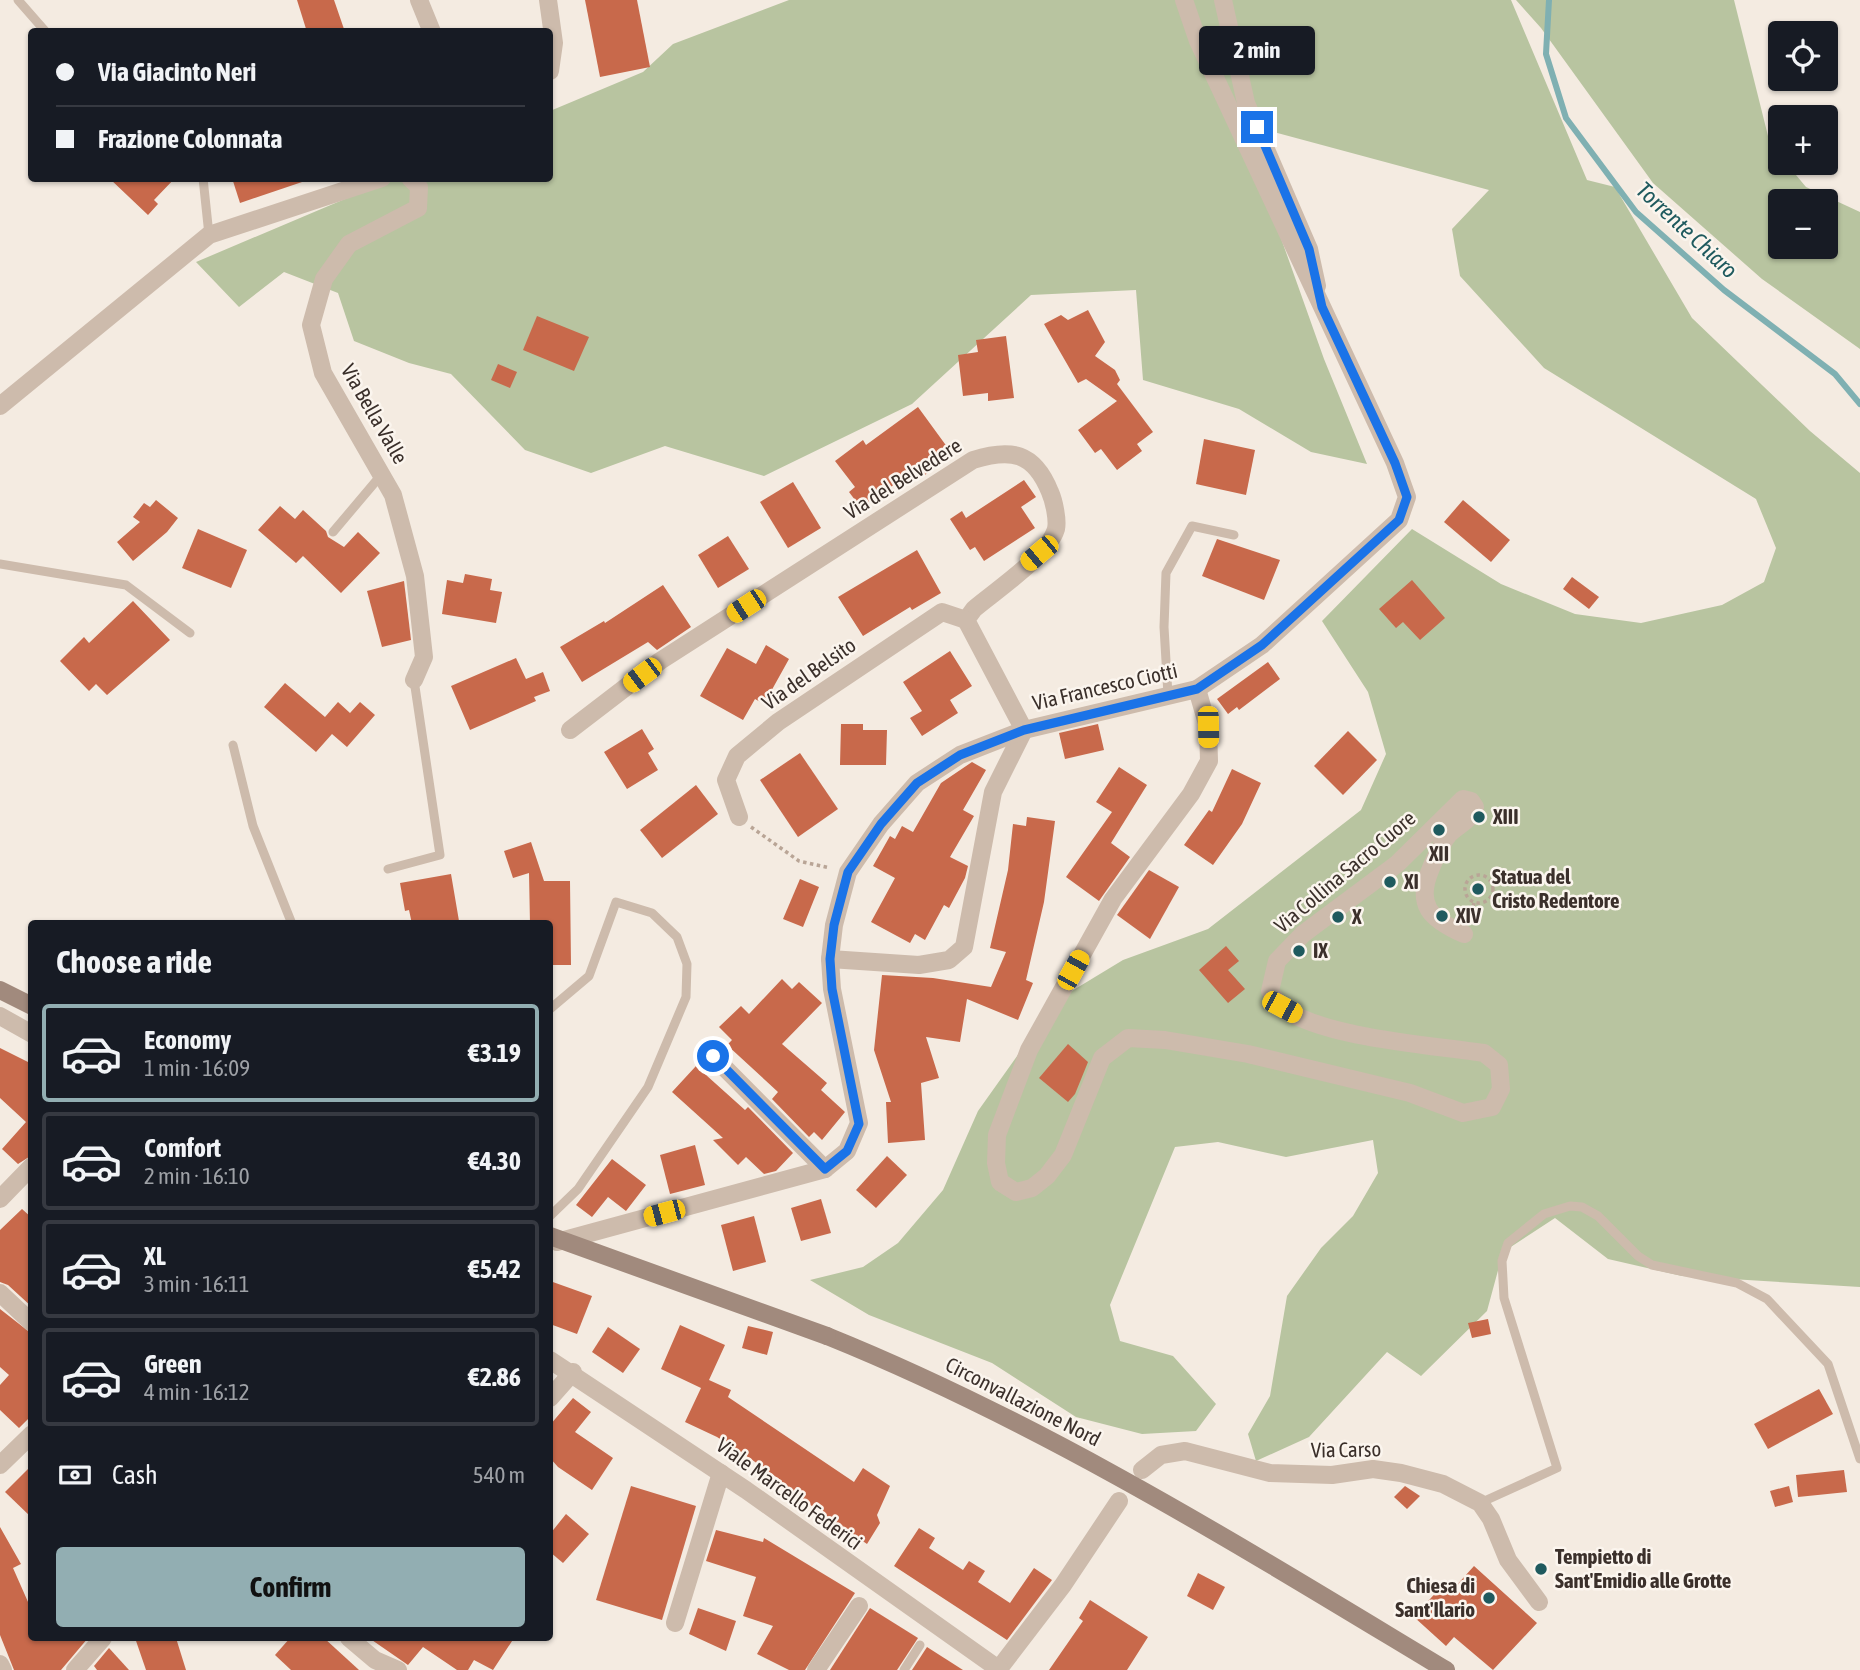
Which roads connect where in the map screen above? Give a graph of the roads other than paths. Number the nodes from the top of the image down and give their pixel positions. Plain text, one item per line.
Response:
1 (18, 0) edge
2 (419, 0) edge
3 (548, 0) edge
4 (1184, 0) edge
5 (1223, 0) edge
6 (42, 28) edge
7 (430, 28) edge
8 (552, 28) edge
9 (203, 182) edge
10 (370, 182) edge
11 (414, 182) edge
12 (209, 235) junction
13 (1322, 307) junction
14 (0, 407) edge
15 (383, 473) junction
16 (333, 532) dead end
17 (1234, 535) dead end
18 (0, 564) edge
19 (966, 620) junction
20 (190, 633) dead end
21 (414, 680) joint
22 (1197, 689) junction
23 (1168, 695) junction
24 (570, 730) dead end
25 (1024, 730) junction
26 (233, 745) dead end
27 (739, 817) road end
28 (388, 869) dead end
29 (290, 920) edge
30 (1464, 934) dead end
31 (830, 959) junction
32 (0, 990) edge
33 (28, 1004) edge
34 (553, 1006) edge
35 (0, 1016) edge
36 (28, 1032) edge
37 (713, 1056) dead end
38 (825, 1169) junction
39 (28, 1170) edge
40 (0, 1199) edge
41 (553, 1213) edge
42 (553, 1237) edge
43 (553, 1243) edge
44 (0, 1293) edge
45 (28, 1320) edge
46 (553, 1362) edge
47 (573, 1372) junction
48 (553, 1395) edge
49 (28, 1438) edge
50 (1860, 1459) edge
51 (0, 1465) edge
52 (1142, 1470) dead end
53 (721, 1473) junction
54 (1119, 1501) dead end
55 (1480, 1503) junction
56 (1539, 1602) dead end
57 (859, 1606) dead end
58 (675, 1623) dead end
59 (100, 1641) edge
60 (353, 1641) edge
61 (920, 1645) dead end
62 (0, 1664) edge
63 (3, 1670) edge
64 (75, 1670) edge
65 (398, 1670) edge
66 (816, 1670) edge
67 (904, 1670) edge
68 (999, 1670) edge
69 (1446, 1670) edge

1 - 6 lane
2 - 7 street
3 - 8 street
4 - 13 street, Via Francesco Ciotti
5 - 13 street
9 - 12 lane
10 - 12 street
11 - 15 street, Via Bella Valle
12 - 14 street
13 - 22 street, Via Francesco Ciotti
15 - 16 lane
15 - 21 street, Via Bella Valle
17 - 23 lane
18 - 20 lane
19 - 24 street, Via del Belvedere
19 - 25 street
19 - 27 street, Via del Belsito
21 - 28 lane
22 - 23 street, Via Francesco Ciotti
22 - 30 street, Via Collina Sacro Cuore
23 - 25 street, Via Francesco Ciotti
25 - 31 street, Via Francesco Ciotti
25 - 31 street
26 - 29 lane
31 - 38 street, Via Francesco Ciotti
32 - 33 main road
34 - 41 lane
35 - 36 street
37 - 38 street
38 - 43 street, Via Francesco Ciotti
39 - 40 street
42 - 69 main road, Circonvallazione Nord, bridge
44 - 45 street
46 - 47 street, Viale Marcello Federici
47 - 48 street
47 - 53 street, Viale Marcello Federici
49 - 51 street
50 - 55 lane
52 - 55 street, Via Carso
53 - 58 street
53 - 68 street, Viale Marcello Federici
54 - 68 street
55 - 56 street
57 - 66 street
59 - 64 street
60 - 65 street
61 - 67 lane
62 - 63 street

